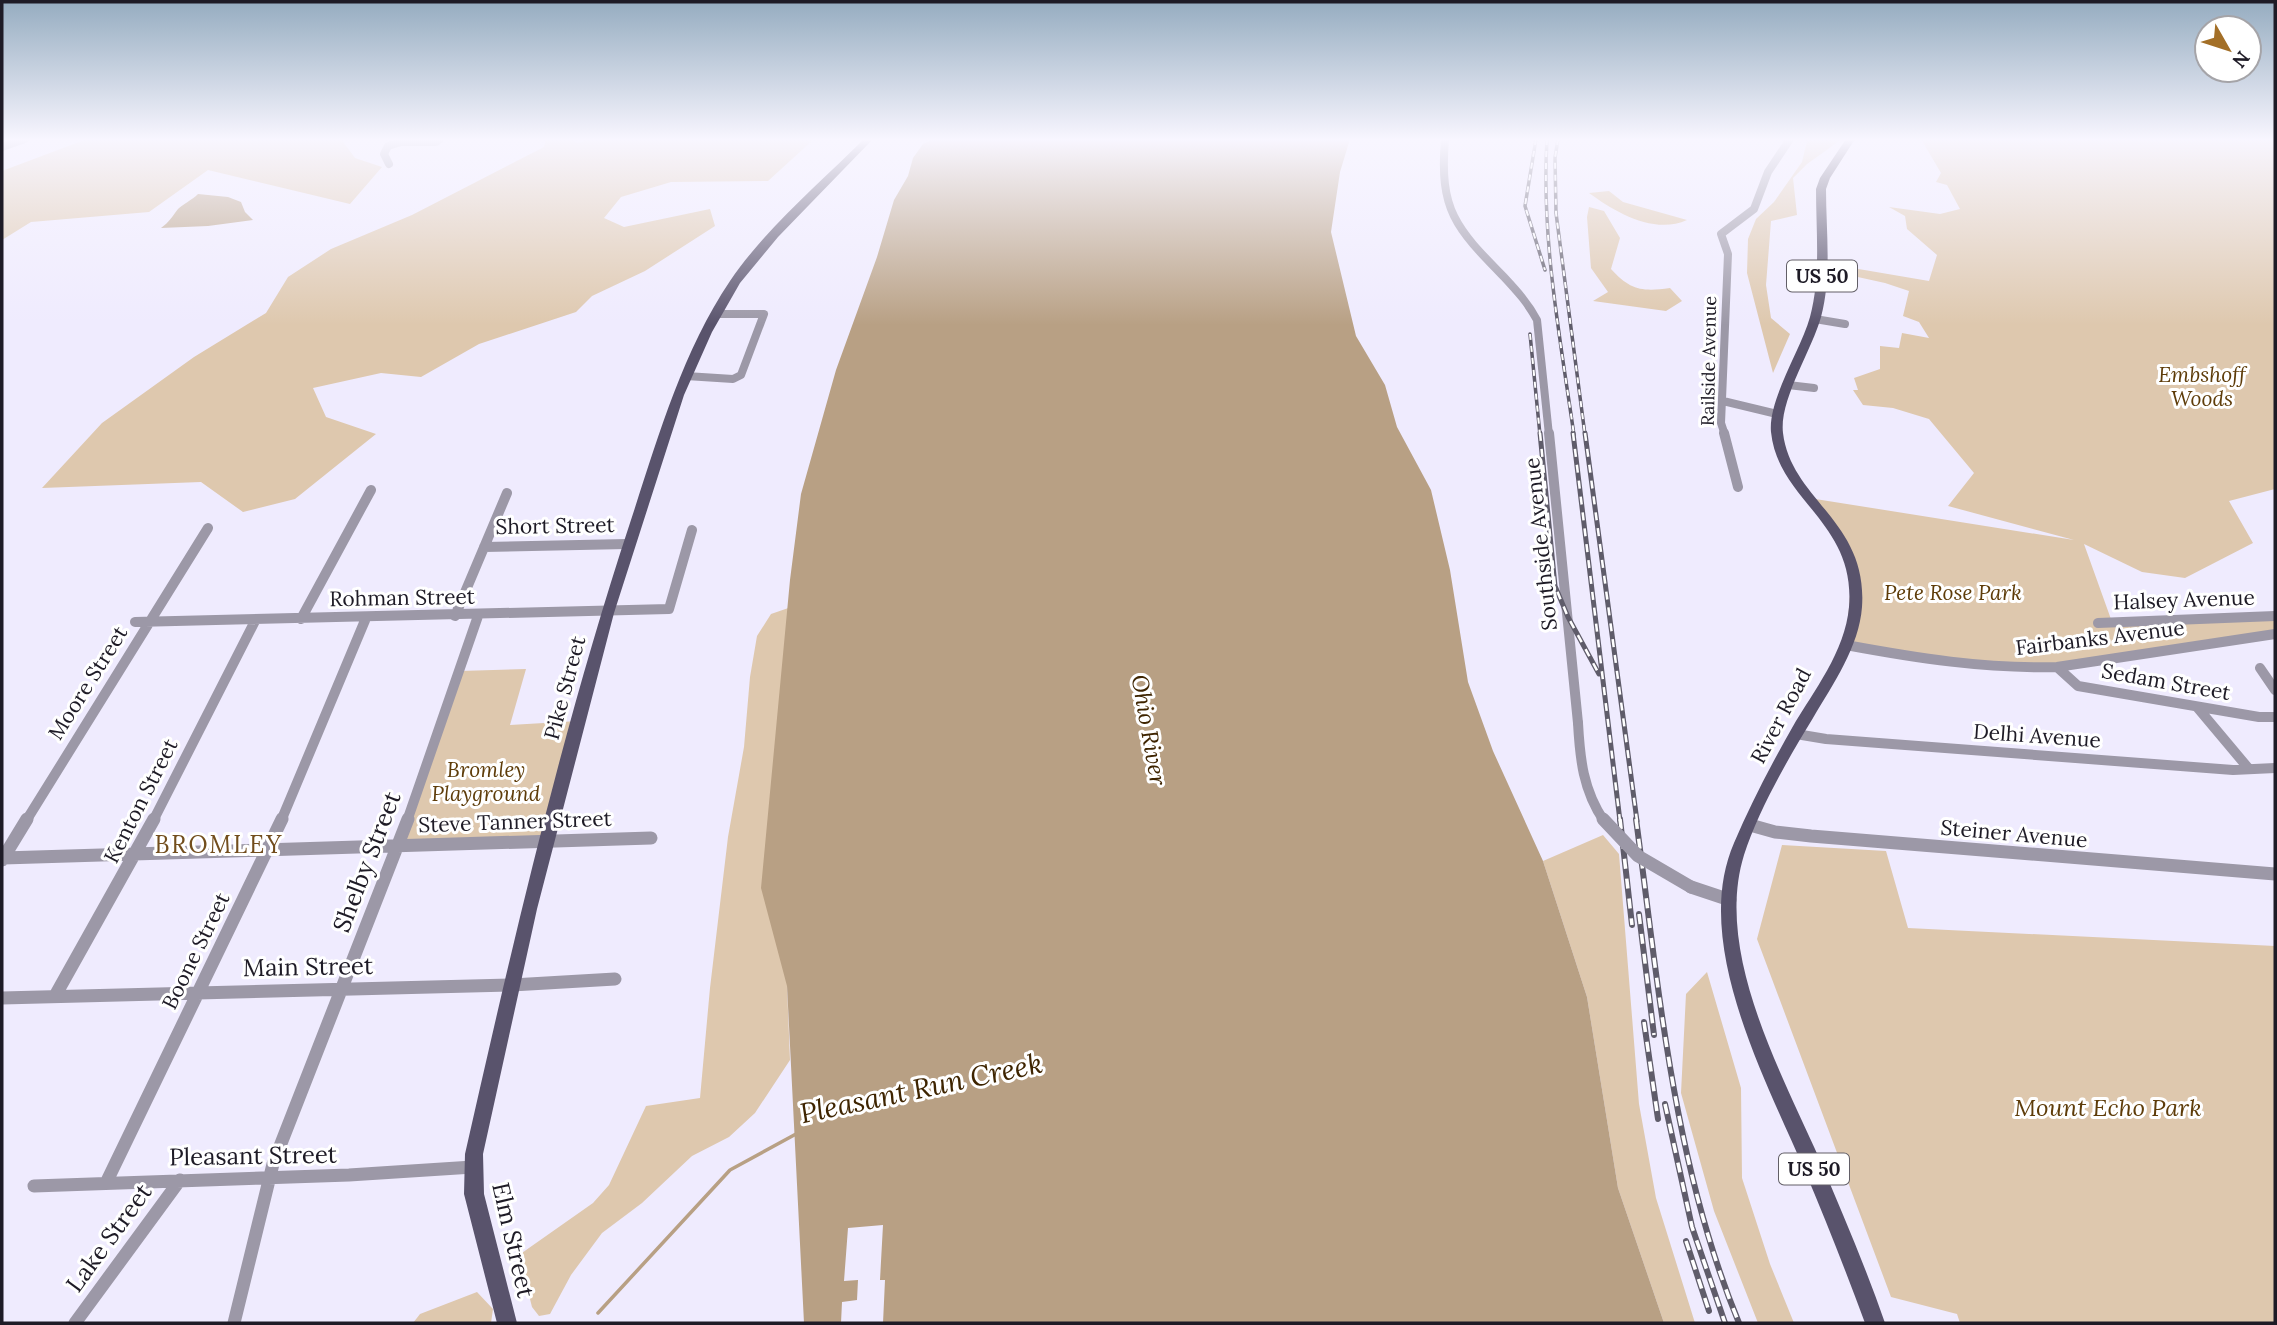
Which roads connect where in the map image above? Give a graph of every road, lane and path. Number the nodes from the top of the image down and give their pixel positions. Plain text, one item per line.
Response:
1 (809, 201) edge
2 (1449, 201) edge
3 (1757, 201) edge
4 (1821, 201) edge
5 (717, 314) junction
6 (1815, 319) junction
7 (1845, 324) dead end
8 (686, 376) junction
9 (1788, 385) junction
10 (1814, 388) dead end
11 (1723, 401) junction
12 (1777, 414) junction
13 (1738, 487) dead end
14 (371, 490) dead end
15 (507, 493) dead end
16 (208, 527) dead end
17 (692, 530) dead end
18 (627, 544) junction
19 (484, 547) junction
20 (607, 613) junction
21 (454, 616) junction
22 (478, 616) junction
23 (2274, 617) edge
24 (366, 618) junction
25 (301, 619) junction
26 (255, 621) junction
27 (135, 622) dead end
28 (149, 622) junction
29 (2098, 623) dead end
30 (2275, 634) edge
31 (1846, 645) junction
32 (2057, 667) junction
33 (2260, 668) dead end
34 (2275, 690) edge
35 (2197, 707) junction
36 (2275, 717) edge
37 (1796, 734) junction
38 (2275, 768) edge
39 (2249, 769) junction
40 (1750, 825) junction
41 (651, 838) dead end
42 (546, 842) junction
43 (400, 845) junction
44 (269, 850) junction
45 (136, 854) junction
46 (2, 859) edge
47 (2275, 874) edge
48 (1730, 900) junction
49 (615, 979) dead end
50 (512, 985) junction
51 (341, 989) junction
52 (199, 992) junction
53 (55, 996) junction
54 (2, 998) edge
55 (473, 1167) junction
56 (268, 1178) junction
57 (180, 1180) junction
58 (106, 1183) junction
59 (34, 1186) dead end
60 (75, 1323) edge
61 (234, 1323) edge
62 (507, 1323) edge
63 (1875, 1323) edge

1 - 5 main road
2 - 48 street, Southside Avenue, bridge
3 - 11 street, Railside Avenue
4 - 6 main road, River Road / US 50
5 - 8 main road, Pike Street
5 - 8 street
6 - 7 street
6 - 9 main road, River Road / US 50
8 - 18 main road, Pike Street
9 - 10 street
9 - 12 main road, River Road / US 50
11 - 12 street
11 - 13 street, Railside Avenue
12 - 31 main road, River Road / US 50
14 - 25 street
15 - 19 street
16 - 28 street, Moore Street
17 - 20 street, Rohman Street
18 - 19 street, Short Street
18 - 20 main road, Pike Street
19 - 21 street
20 - 22 street, Rohman Street
20 - 42 main road, Pike Street
21 - 22 street, Rohman Street
21 - 24 street, Rohman Street
22 - 43 street, Shelby Street
23 - 29 street, Halsey Avenue
24 - 25 street, Rohman Street
24 - 44 street, Boone Street
25 - 26 street, Rohman Street
26 - 28 street, Rohman Street
26 - 45 street, Kenton Street
27 - 28 street, Rohman Street
28 - 46 street, Moore Street
30 - 32 street, Fairbanks Avenue
31 - 32 street, Fairbanks Avenue
31 - 37 main road, River Road / US 50
32 - 35 street, Sedam Street
33 - 34 street
35 - 36 street, Sedam Street
35 - 39 street
37 - 39 street, Delhi Avenue
37 - 40 main road, River Road / US 50
38 - 39 street, Delhi Avenue
40 - 47 street, Steiner Avenue
40 - 48 main road, River Road / US 50
41 - 42 street, Steve Tanner Street
42 - 43 street, Steve Tanner Street
42 - 50 main road, Pike Street
43 - 44 street, Steve Tanner Street
43 - 51 street, Shelby Street
44 - 45 street, Steve Tanner Street
44 - 52 street, Boone Street
45 - 46 street, Steve Tanner Street
45 - 53 street, Kenton Street
48 - 63 main road, River Road / US 50
49 - 50 street, Main Street
50 - 51 street, Main Street
50 - 55 main road, Pike Street
51 - 52 street, Main Street
51 - 56 street, Shelby Street
52 - 53 street, Main Street
52 - 58 street, Boone Street
53 - 54 street, Main Street
55 - 56 street, Pleasant Street
55 - 62 main road, Elm Street
56 - 57 street, Pleasant Street
56 - 61 street, Shelby Street
57 - 58 street, Pleasant Street
57 - 60 street, Lake Street
58 - 59 street, Pleasant Street

